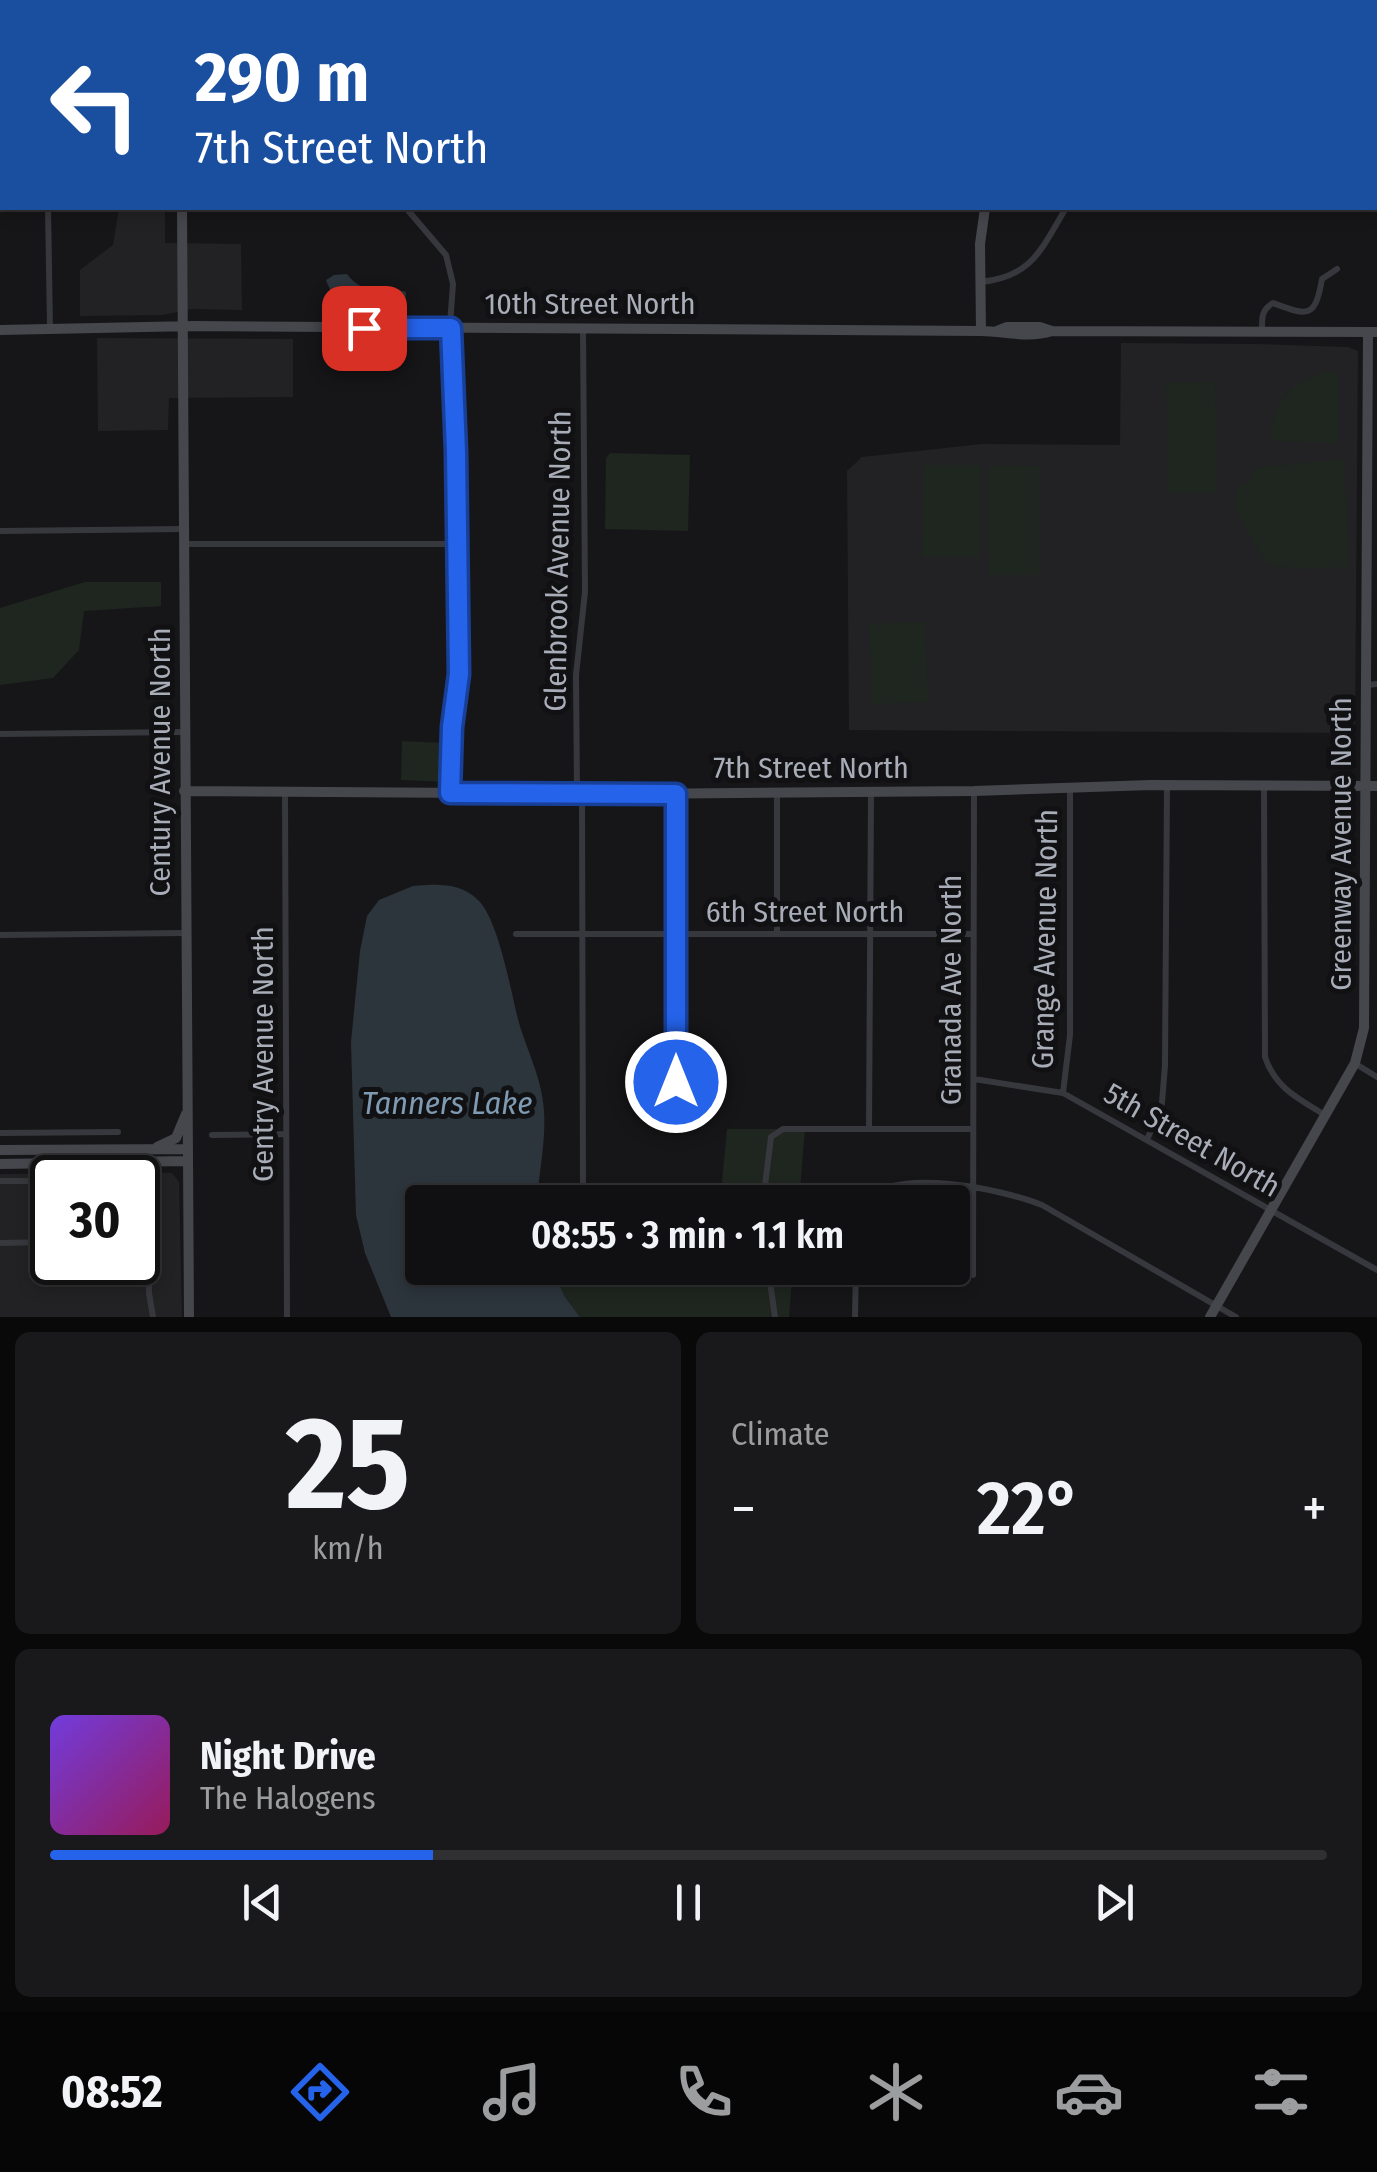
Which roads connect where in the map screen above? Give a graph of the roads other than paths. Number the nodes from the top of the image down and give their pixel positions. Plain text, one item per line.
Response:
1 (48, 210) edge
2 (182, 210) edge
3 (408, 210) edge
4 (985, 210) edge
5 (1065, 210) edge
6 (1337, 269) dead end
7 (980, 282) junction
8 (183, 326) junction
9 (451, 328) junction
10 (584, 329) junction
11 (0, 330) edge
12 (50, 330) junction
13 (980, 331) junction
14 (1262, 332) junction
15 (1373, 332) edge
16 (183, 528) junction
17 (0, 532) edge
18 (183, 544) junction
19 (456, 544) junction
20 (1372, 684) edge
21 (184, 732) junction
22 (0, 734) edge
23 (1166, 786) junction
24 (1264, 786) junction
25 (1371, 786) edge
26 (1070, 787) junction
27 (184, 792) junction
28 (285, 792) junction
29 (871, 792) junction
30 (974, 792) junction
31 (450, 793) junction
32 (777, 793) junction
33 (579, 794) junction
34 (676, 794) junction
35 (186, 933) junction
36 (516, 934) dead end
37 (581, 934) junction
38 (676, 934) junction
39 (777, 934) junction
40 (871, 934) junction
41 (973, 934) junction
42 (0, 935) edge
43 (1354, 1063) junction
44 (1377, 1077) edge
45 (974, 1078) junction
46 (1063, 1093) junction
47 (188, 1108) junction
48 (1325, 1115) junction
49 (676, 1119) dead end
50 (869, 1129) junction
51 (973, 1129) junction
52 (118, 1132) dead end
53 (0, 1133) edge
54 (212, 1134) dead end
55 (286, 1134) junction
56 (1146, 1140) junction
57 (0, 1150) edge
58 (149, 1150) junction
59 (188, 1155) junction
60 (160, 1162) edge
61 (160, 1162) edge
62 (0, 1164) edge
63 (30, 1164) edge
64 (0, 1182) edge
65 (30, 1182) edge
66 (188, 1182) junction
67 (584, 1185) edge
68 (765, 1185) edge
69 (907, 1185) edge
70 (942, 1185) edge
71 (970, 1188) edge
72 (974, 1188) junction
73 (1272, 1211) junction
74 (0, 1242) edge
75 (30, 1242) edge
76 (1377, 1270) edge
77 (973, 1275) dead end
78 (151, 1285) edge
79 (770, 1285) edge
80 (856, 1285) edge
81 (1216, 1306) junction
82 (153, 1317) edge
83 (188, 1317) edge
84 (286, 1317) edge
85 (775, 1317) edge
86 (855, 1317) edge
87 (1210, 1317) edge
88 (1236, 1317) edge

1 - 12 street
2 - 8 street, Century Avenue North
3 - 9 street
4 - 7 street
5 - 7 street
6 - 14 street
7 - 13 street
8 - 9 street, 10th Street North
8 - 12 street, 10th Street North
8 - 16 street, Century Avenue North
9 - 10 street, 10th Street North
9 - 19 street
10 - 13 street, 10th Street North
10 - 33 street, Glenbrook Avenue North
11 - 12 street, 10th Street North
13 - 14 street, 10th Street North
14 - 15 street, 10th Street North
15 - 20 street, Greenway Avenue North
16 - 17 street
16 - 18 street, Century Avenue North
18 - 19 street
18 - 21 street, Century Avenue North
19 - 31 street
20 - 25 street, Greenway Avenue North
21 - 22 street
21 - 27 street, Century Avenue North
23 - 24 street, 7th Street North
23 - 26 street, 7th Street North
23 - 56 street
24 - 25 street, 7th Street North
24 - 48 street
25 - 43 street, Greenway Avenue North
26 - 30 street, 7th Street North
26 - 46 street, Grange Avenue North
27 - 28 street, 7th Street North
27 - 35 street, Century Avenue North
28 - 31 street, 7th Street North
28 - 55 street, Gentry Avenue North
29 - 30 street, 7th Street North
29 - 32 street, 7th Street North
29 - 40 street
30 - 41 street, Granada Ave North
31 - 33 street, 7th Street North
32 - 34 street, 7th Street North
32 - 39 street
33 - 34 street, 7th Street North
33 - 37 street, Glenbrook Avenue North
34 - 38 street
35 - 42 street
35 - 47 street, Century Avenue North
36 - 37 street, 6th Street North
37 - 38 street, 6th Street North
37 - 67 street, Glenbrook Avenue North
38 - 39 street, 6th Street North
38 - 49 street
39 - 40 street, 6th Street North
40 - 41 street, 6th Street North
40 - 50 street
41 - 45 street, Granada Ave North
43 - 44 street
43 - 48 street, Greenway Avenue North
45 - 46 street, 5th Street North
45 - 51 street, Granada Ave North
46 - 56 street, 5th Street North
47 - 58 street
47 - 59 street, Century Avenue North
48 - 73 street, Greenway Avenue North
50 - 51 street
50 - 68 street
51 - 72 street, Granada Ave North
52 - 53 street
54 - 55 street
55 - 84 street, Gentry Avenue North
56 - 73 street, 5th Street North
57 - 58 street
58 - 59 street
59 - 60 street
59 - 66 street, Century Avenue North
61 - 66 street
62 - 63 street
64 - 65 street
66 - 83 street, Century Avenue North
69 - 70 street
71 - 72 street
72 - 77 street, Granada Ave North
72 - 81 street
73 - 76 street, 5th Street North
73 - 81 street, Greenway Avenue North
74 - 75 street
78 - 82 street
79 - 85 street
80 - 86 street
81 - 87 street, Greenway Avenue North
81 - 88 street

